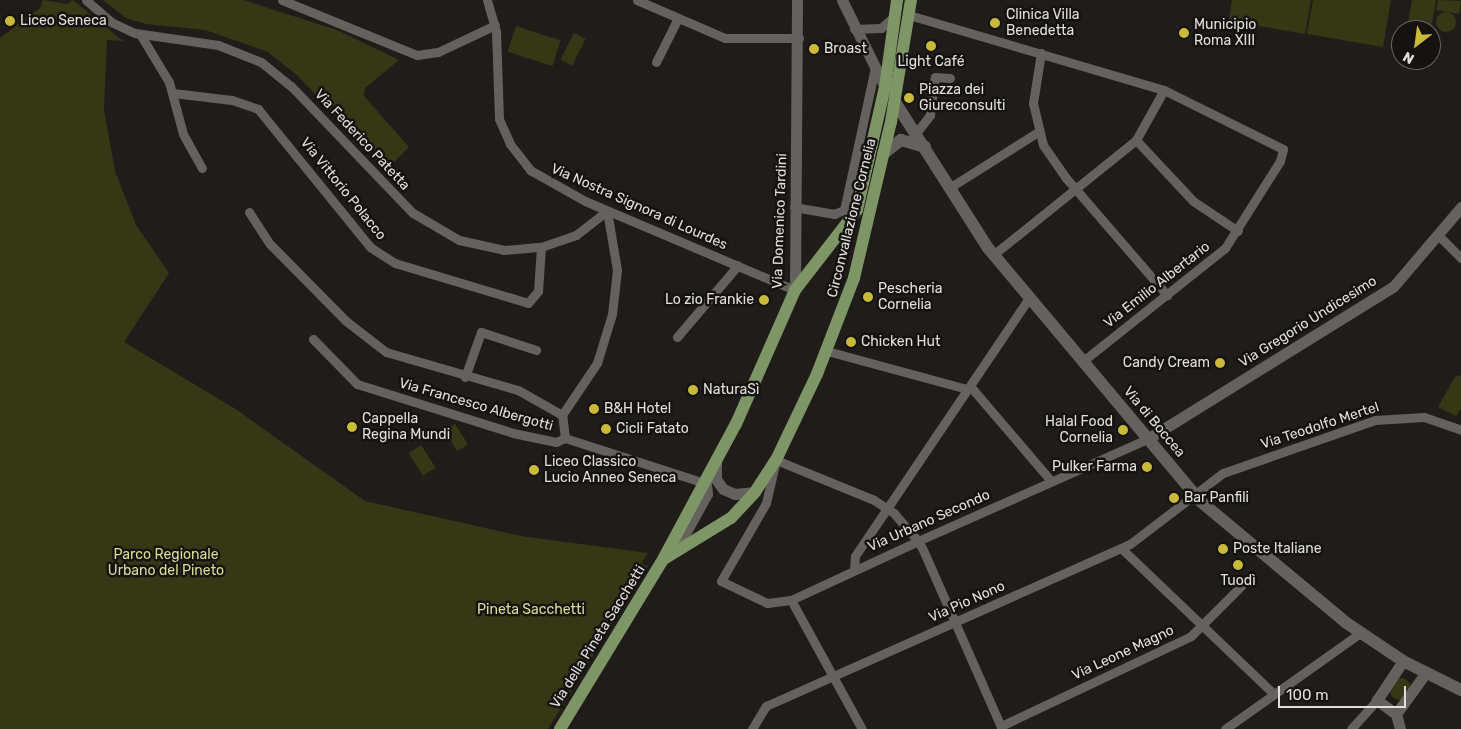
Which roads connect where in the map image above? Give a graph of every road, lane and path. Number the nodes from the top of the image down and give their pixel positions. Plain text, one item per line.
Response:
1 (86, 0) edge
2 (282, 0) edge
3 (487, 0) edge
4 (637, 0) edge
5 (797, 0) edge
6 (842, 0) edge
7 (897, 0) edge
8 (911, 0) edge
9 (909, 15) junction
10 (895, 16) junction
11 (678, 18) junction
12 (495, 25) junction
13 (854, 29) junction
14 (140, 34) junction
15 (799, 38) junction
16 (1041, 53) junction
17 (656, 62) dead end
18 (875, 68) junction
19 (950, 78) dead end
20 (885, 87) junction
21 (1164, 90) junction
22 (173, 94) junction
23 (895, 102) junction
24 (1038, 132) junction
25 (916, 133) junction
26 (1136, 140) junction
27 (925, 146) junction
28 (883, 154) junction
29 (202, 168) dead end
30 (949, 188) junction
31 (1076, 190) junction
32 (794, 207) junction
33 (1461, 207) edge
34 (607, 210) junction
35 (250, 212) dead end
36 (1238, 231) junction
37 (1438, 234) junction
38 (541, 247) junction
39 (993, 255) junction
40 (1461, 258) edge
41 (738, 265) junction
42 (795, 290) junction
43 (1167, 295) junction
44 (1029, 298) junction
45 (677, 337) dead end
46 (313, 338) dead end
47 (536, 350) dead end
48 (827, 351) junction
49 (1083, 361) junction
50 (465, 377) junction
51 (969, 387) junction
52 (562, 415) junction
53 (1461, 430) edge
54 (565, 438) junction
55 (1149, 438) junction
56 (717, 460) junction
57 (776, 460) junction
58 (1051, 481) junction
59 (704, 482) junction
60 (755, 492) junction
61 (1194, 494) junction
62 (887, 507) junction
63 (918, 541) junction
64 (1121, 548) junction
65 (677, 550) junction
66 (662, 561) junction
67 (854, 570) junction
68 (721, 581) joint
69 (1242, 585) dead end
70 (791, 600) junction
71 (954, 623) junction
72 (1205, 626) junction
73 (1360, 633) junction
74 (1403, 661) junction
75 (1426, 674) junction
76 (833, 677) junction
77 (1461, 690) edge
78 (1274, 694) junction
79 (1377, 700) junction
80 (1396, 714) junction
81 (1002, 727) edge
82 (560, 729) edge
83 (752, 729) edge
84 (862, 729) edge
85 (1225, 729) edge
86 (1350, 729) edge
87 (1400, 729) edge

1 - 14 street, Via Federico Patetta
2 - 12 street
3 - 12 street, Via Nostra Signora di Lourdes
4 - 11 street
5 - 15 street, Via Domenico Tardini
6 - 13 street
7 - 10 main road, Circonvallazione Cornelia
8 - 9 main road, Circonvallazione Cornelia
9 - 16 street
9 - 23 main road, Circonvallazione Cornelia
10 - 13 street
10 - 20 main road, Circonvallazione Cornelia
11 - 15 street
11 - 17 street
12 - 34 street, Via Nostra Signora di Lourdes
13 - 18 street
14 - 22 street
14 - 38 street, Via Federico Patetta
15 - 32 street, Via Domenico Tardini
16 - 21 street
16 - 24 street
18 - 20 street
18 - 32 street, Circonvallazione Cornelia
19 - 25 street
20 - 23 main road
20 - 42 main road, Circonvallazione Cornelia
21 - 26 street
21 - 36 street, Via Emilio Albertario
22 - 29 street
22 - 38 street, Via Vittorio Polacco
23 - 25 main road, Via di Boccea
23 - 28 main road, Circonvallazione Cornelia
24 - 30 street
24 - 31 street
25 - 27 main road, Via di Boccea
26 - 31 street
26 - 36 street
27 - 28 main road
27 - 30 main road, Via di Boccea
28 - 48 main road, Circonvallazione Cornelia
30 - 39 main road, Via di Boccea
31 - 39 street
31 - 43 street
32 - 42 street, Via Domenico Tardini
33 - 37 street, Via Gregorio Undicesimo
34 - 38 street, Via Federico Patetta
34 - 41 street, Via Nostra Signora di Lourdes
34 - 52 street
35 - 50 street
36 - 43 street, Via Emilio Albertario
37 - 40 street
37 - 55 street, Via Gregorio Undicesimo
39 - 44 main road, Via di Boccea
41 - 42 street, Via Nostra Signora di Lourdes
41 - 45 street
42 - 56 main road, Via Domenico Tardini
43 - 49 street, Via Emilio Albertario
44 - 49 main road, Via di Boccea
44 - 51 street
46 - 54 street, Via Francesco Albergotti
47 - 50 street
48 - 51 street
48 - 57 main road, Circonvallazione Cornelia
49 - 55 main road, Via di Boccea
50 - 52 street
51 - 58 street
51 - 62 street
52 - 54 street
53 - 61 street, Via Teodolfo Mertel
54 - 59 street, Via Francesco Albergotti
55 - 58 street, Via Urbano Secondo
55 - 61 main road, Via di Boccea
56 - 59 main road, Via Domenico Tardini
56 - 60 street
57 - 60 main road, Circonvallazione Cornelia
57 - 62 street
57 - 68 street, Circonvallazione Cornelia
58 - 63 street, Via Urbano Secondo
59 - 65 street, Via Domenico Tardini
59 - 66 main road, Via Domenico Tardini
60 - 65 main road, Circonvallazione Cornelia
61 - 64 street, Via Pio Nono
61 - 73 main road, Via di Boccea
62 - 63 street
62 - 67 street
63 - 67 street, Via Urbano Secondo
63 - 71 street
64 - 71 street, Via Pio Nono
64 - 72 street
65 - 66 main road, Circonvallazione Cornelia
66 - 82 main road, Via della Pineta Sacchetti
67 - 70 street, Via Urbano Secondo
68 - 70 street, Via Urbano Secondo
69 - 72 street, Via Leone Magno
70 - 76 street
71 - 76 street, Via Pio Nono
71 - 81 street
72 - 78 street
72 - 81 street, Via Leone Magno
73 - 74 main road, Via di Boccea
73 - 78 street
74 - 75 main road, Via di Boccea
74 - 79 street
75 - 77 main road, Via di Boccea
75 - 80 street
76 - 83 street, Via Pio Nono
76 - 84 street
78 - 85 street
79 - 80 street
79 - 86 street
80 - 87 street

